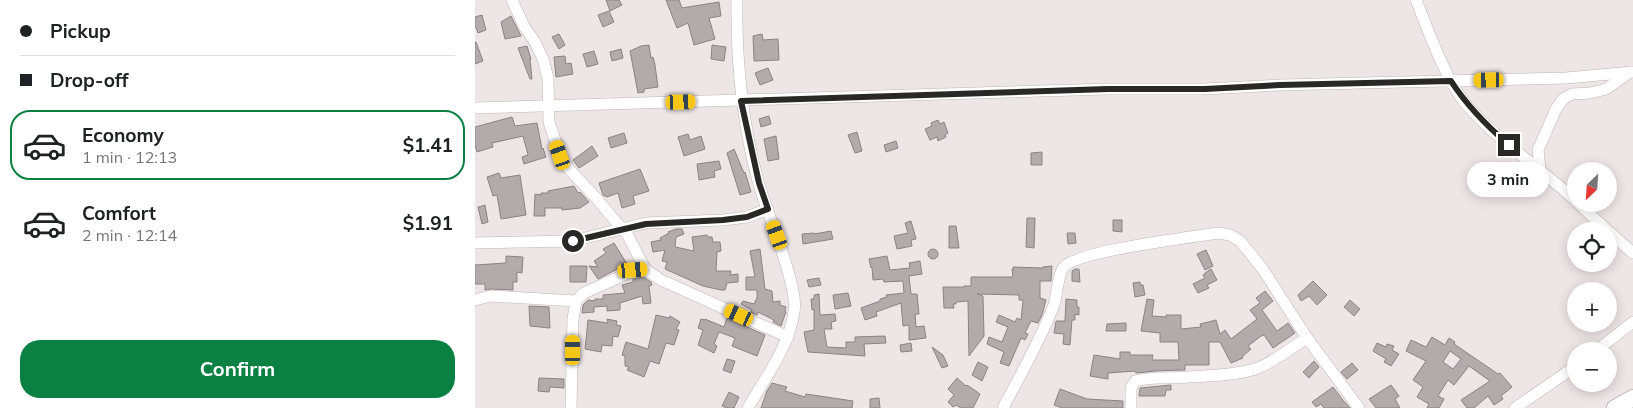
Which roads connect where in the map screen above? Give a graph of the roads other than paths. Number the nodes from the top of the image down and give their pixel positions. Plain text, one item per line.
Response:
1 (512, 0) edge
2 (737, 0) edge
3 (1416, 0) edge
4 (1632, 71) edge
5 (1451, 81) junction
6 (741, 101) junction
7 (549, 106) junction
8 (475, 108) edge
9 (1538, 150) junction
10 (1521, 156) junction
11 (1539, 169) junction
12 (1567, 192) edge
13 (768, 209) junction
14 (1587, 212) edge
15 (1598, 222) edge
16 (623, 229) junction
17 (1617, 240) edge
18 (475, 243) edge
19 (1633, 253) edge
20 (645, 269) junction
21 (475, 300) edge
22 (576, 301) junction
23 (1633, 322) edge
24 (787, 337) junction
25 (1307, 338) junction
26 (1607, 342) edge
27 (1567, 372) edge
28 (1633, 398) edge
29 (571, 408) edge
30 (748, 408) edge
31 (1003, 408) edge
32 (1131, 408) edge
33 (1359, 408) edge
34 (1515, 408) edge
35 (1615, 408) edge

1 - 7 street
2 - 6 street
3 - 5 street
4 - 5 street
4 - 9 street
5 - 6 street
5 - 10 street
6 - 7 street
6 - 13 street
7 - 8 street
7 - 16 street
9 - 10 street
9 - 11 street
10 - 11 street
11 - 12 street
13 - 16 street
13 - 24 street
14 - 15 street
16 - 18 street
16 - 20 street
17 - 19 street
20 - 22 street
20 - 24 street
21 - 22 street
22 - 29 street
23 - 26 street
24 - 30 street
25 - 31 street
25 - 32 street
25 - 33 street
27 - 34 street
28 - 35 highway

